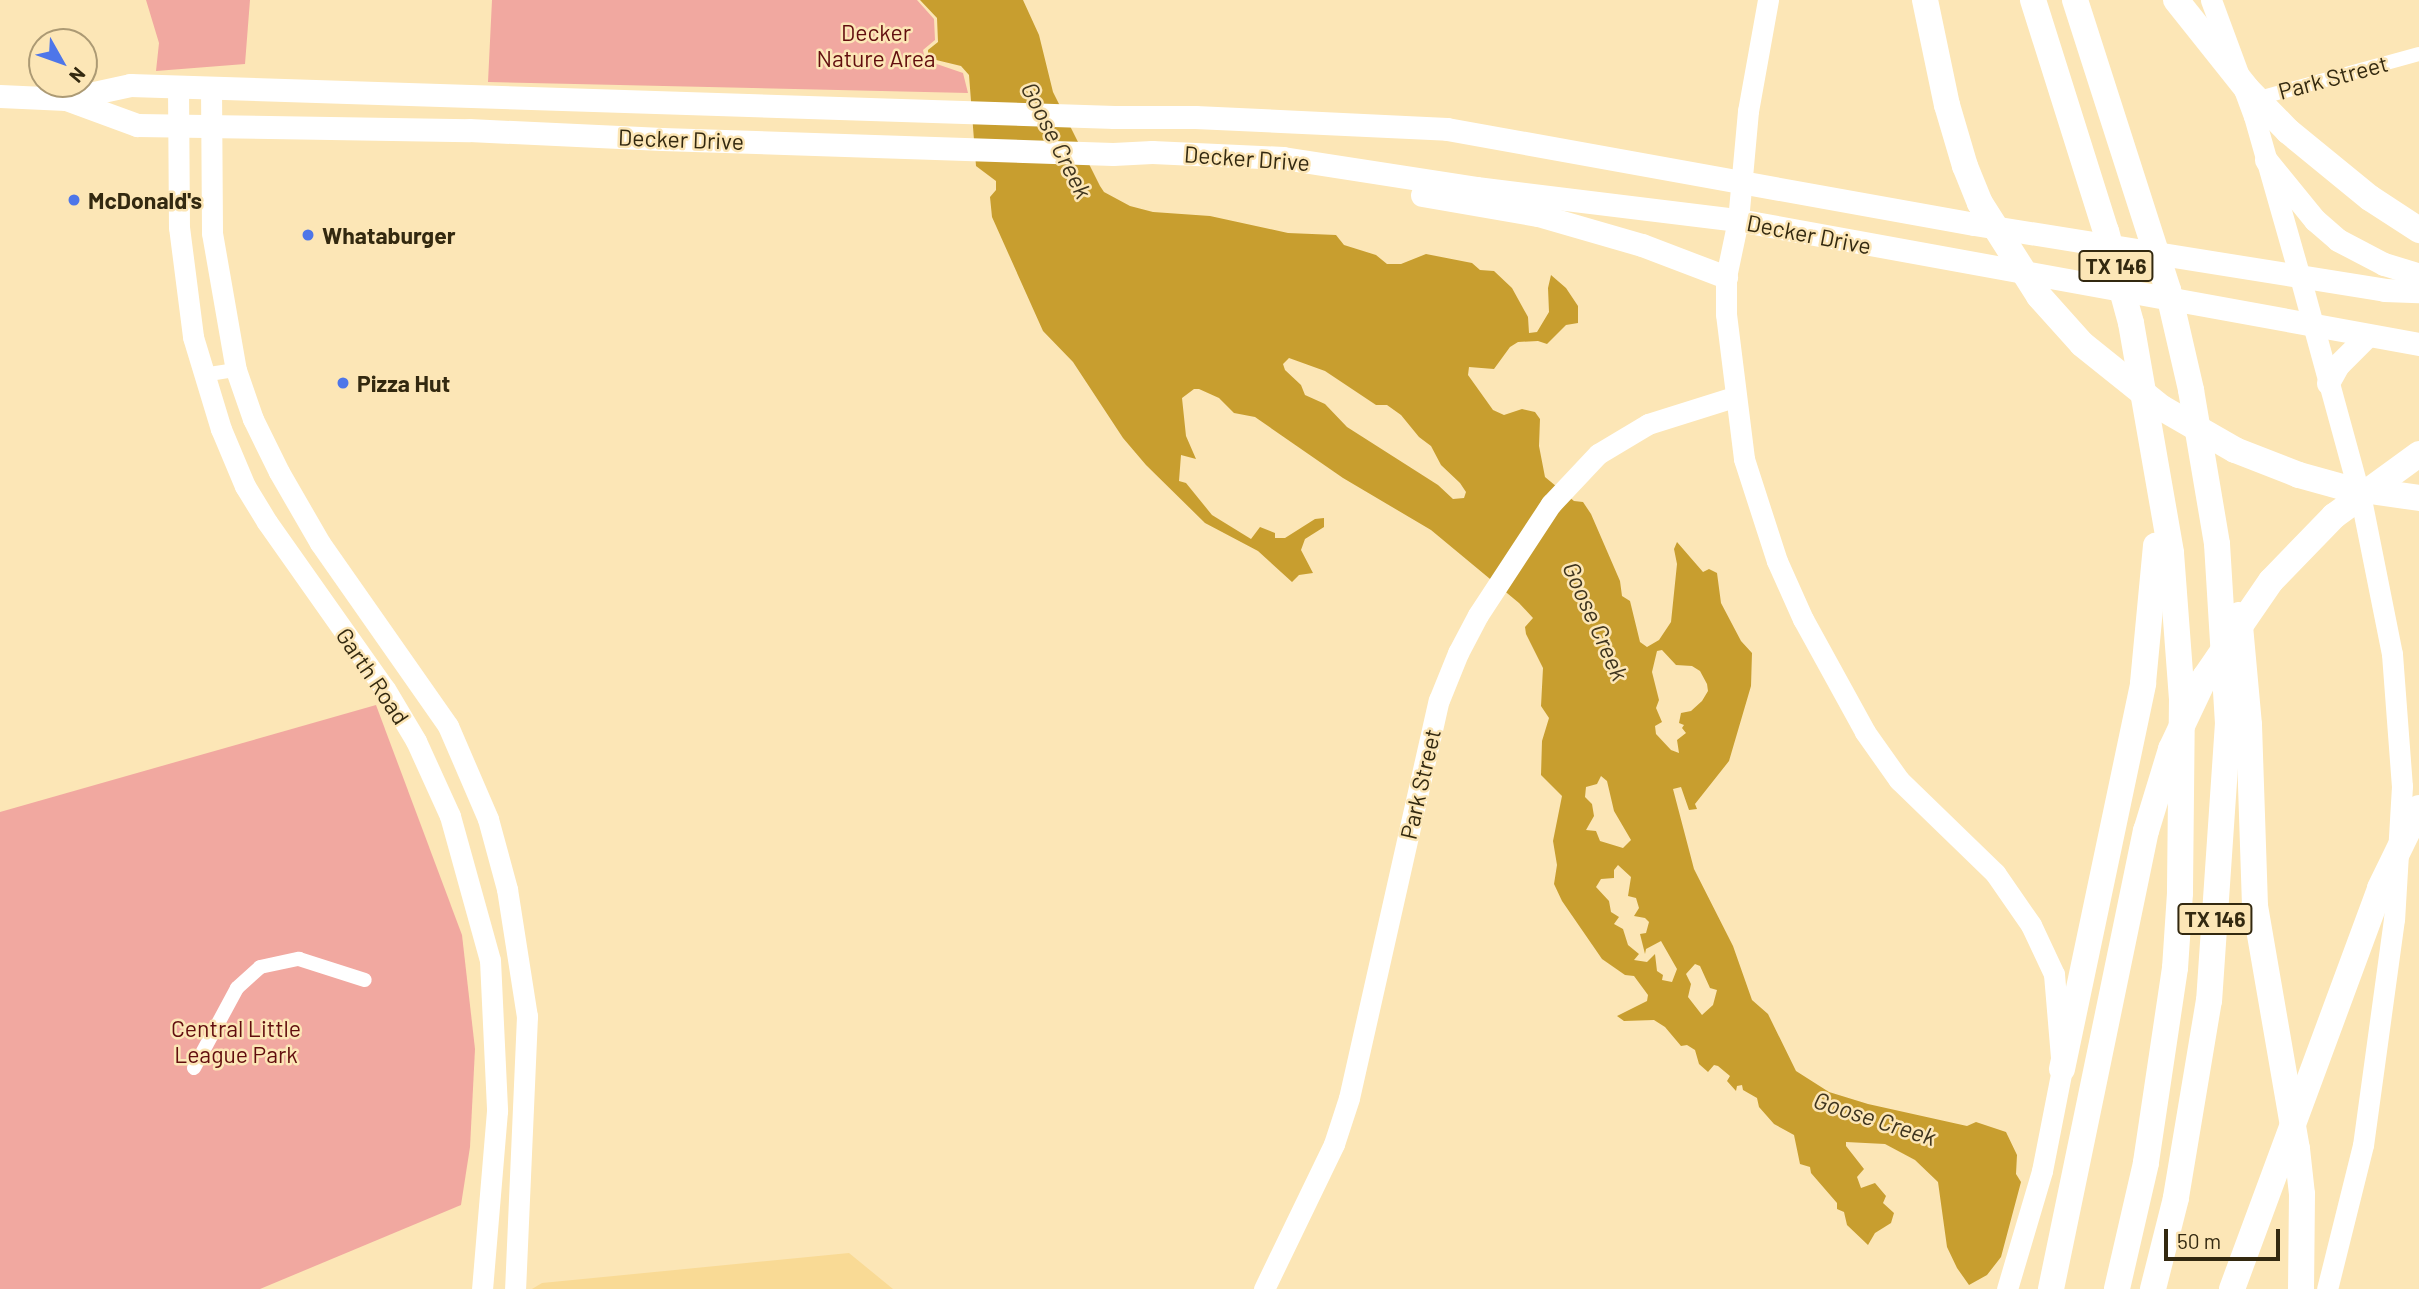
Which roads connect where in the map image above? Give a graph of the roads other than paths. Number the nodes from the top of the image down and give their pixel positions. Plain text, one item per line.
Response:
1 (1769, 0) edge
2 (1925, 0) edge
3 (2033, 0) edge
4 (2076, 0) edge
5 (2176, 0) edge
6 (2211, 0) edge
7 (2419, 54) edge
8 (178, 86) junction
9 (211, 87) junction
10 (0, 96) edge
11 (66, 99) junction
12 (2248, 101) junction
13 (179, 125) junction
14 (209, 125) junction
15 (1283, 158) junction
16 (2266, 160) junction
17 (1741, 181) junction
18 (1738, 220) junction
19 (2419, 230) edge
20 (2419, 275) edge
21 (1726, 277) junction
22 (2300, 277) junction
23 (2419, 291) edge
24 (2312, 327) junction
25 (2367, 336) junction
26 (2419, 344) edge
27 (236, 370) junction
28 (203, 375) junction
29 (2328, 383) junction
30 (1734, 397) junction
31 (2419, 454) edge
32 (2158, 468) junction
33 (2419, 498) edge
34 (297, 504) junction
35 (267, 522) junction
36 (2217, 544) junction
37 (411, 670) junction
38 (385, 689) junction
39 (2419, 808) edge
40 (492, 834) junction
41 (457, 843) junction
42 (365, 980) dead end
43 (497, 1065) junction
44 (194, 1068) dead end
45 (526, 1068) junction
46 (2062, 1069) junction
47 (482, 1289) edge
48 (515, 1289) edge
49 (1264, 1289) edge
50 (2007, 1289) edge
51 (2051, 1289) edge
52 (2117, 1289) edge
53 (2153, 1289) edge
54 (2232, 1289) edge
55 (2301, 1289) edge
56 (2327, 1289) edge

1 - 17 main road
2 - 33 highway
3 - 32 highway, TX 146
4 - 36 highway, TX 146
5 - 19 highway
6 - 12 main road
7 - 12 street, Park Street
8 - 9 main road, Decker Drive
8 - 11 main road, Decker Drive
8 - 13 main road, Garth Road
9 - 14 main road, Garth Road
9 - 17 main road, Decker Drive
10 - 11 main road, Decker Drive
11 - 13 main road, Decker Drive
12 - 16 main road
13 - 14 main road, Decker Drive
13 - 28 main road, Garth Road
14 - 15 main road, Decker Drive
14 - 27 main road, Garth Road
15 - 18 main road, Decker Drive
15 - 21 main road
16 - 20 main road
16 - 22 main road
17 - 18 main road
17 - 22 main road, Decker Drive
18 - 21 main road
18 - 24 main road, Decker Drive
21 - 30 main road
22 - 23 main road, Decker Drive
22 - 24 main road
24 - 25 main road, Decker Drive
24 - 29 main road
25 - 26 main road, Decker Drive
25 - 29 main road
27 - 28 street
27 - 34 main road, Garth Road
28 - 35 main road, Garth Road
29 - 56 main road
30 - 46 main road
30 - 49 main road, Park Street
31 - 51 highway
32 - 46 highway
32 - 52 highway, TX 146
34 - 35 main road
34 - 37 main road, Garth Road
35 - 38 main road, Garth Road
36 - 53 highway, TX 146
36 - 55 highway
37 - 38 main road
37 - 40 main road, Garth Road
38 - 41 main road, Garth Road
39 - 54 highway
40 - 41 main road
40 - 45 main road, Garth Road
41 - 43 main road, Garth Road
42 - 44 street
43 - 45 main road
43 - 47 main road, Garth Road
45 - 48 main road, Garth Road
46 - 50 main road

